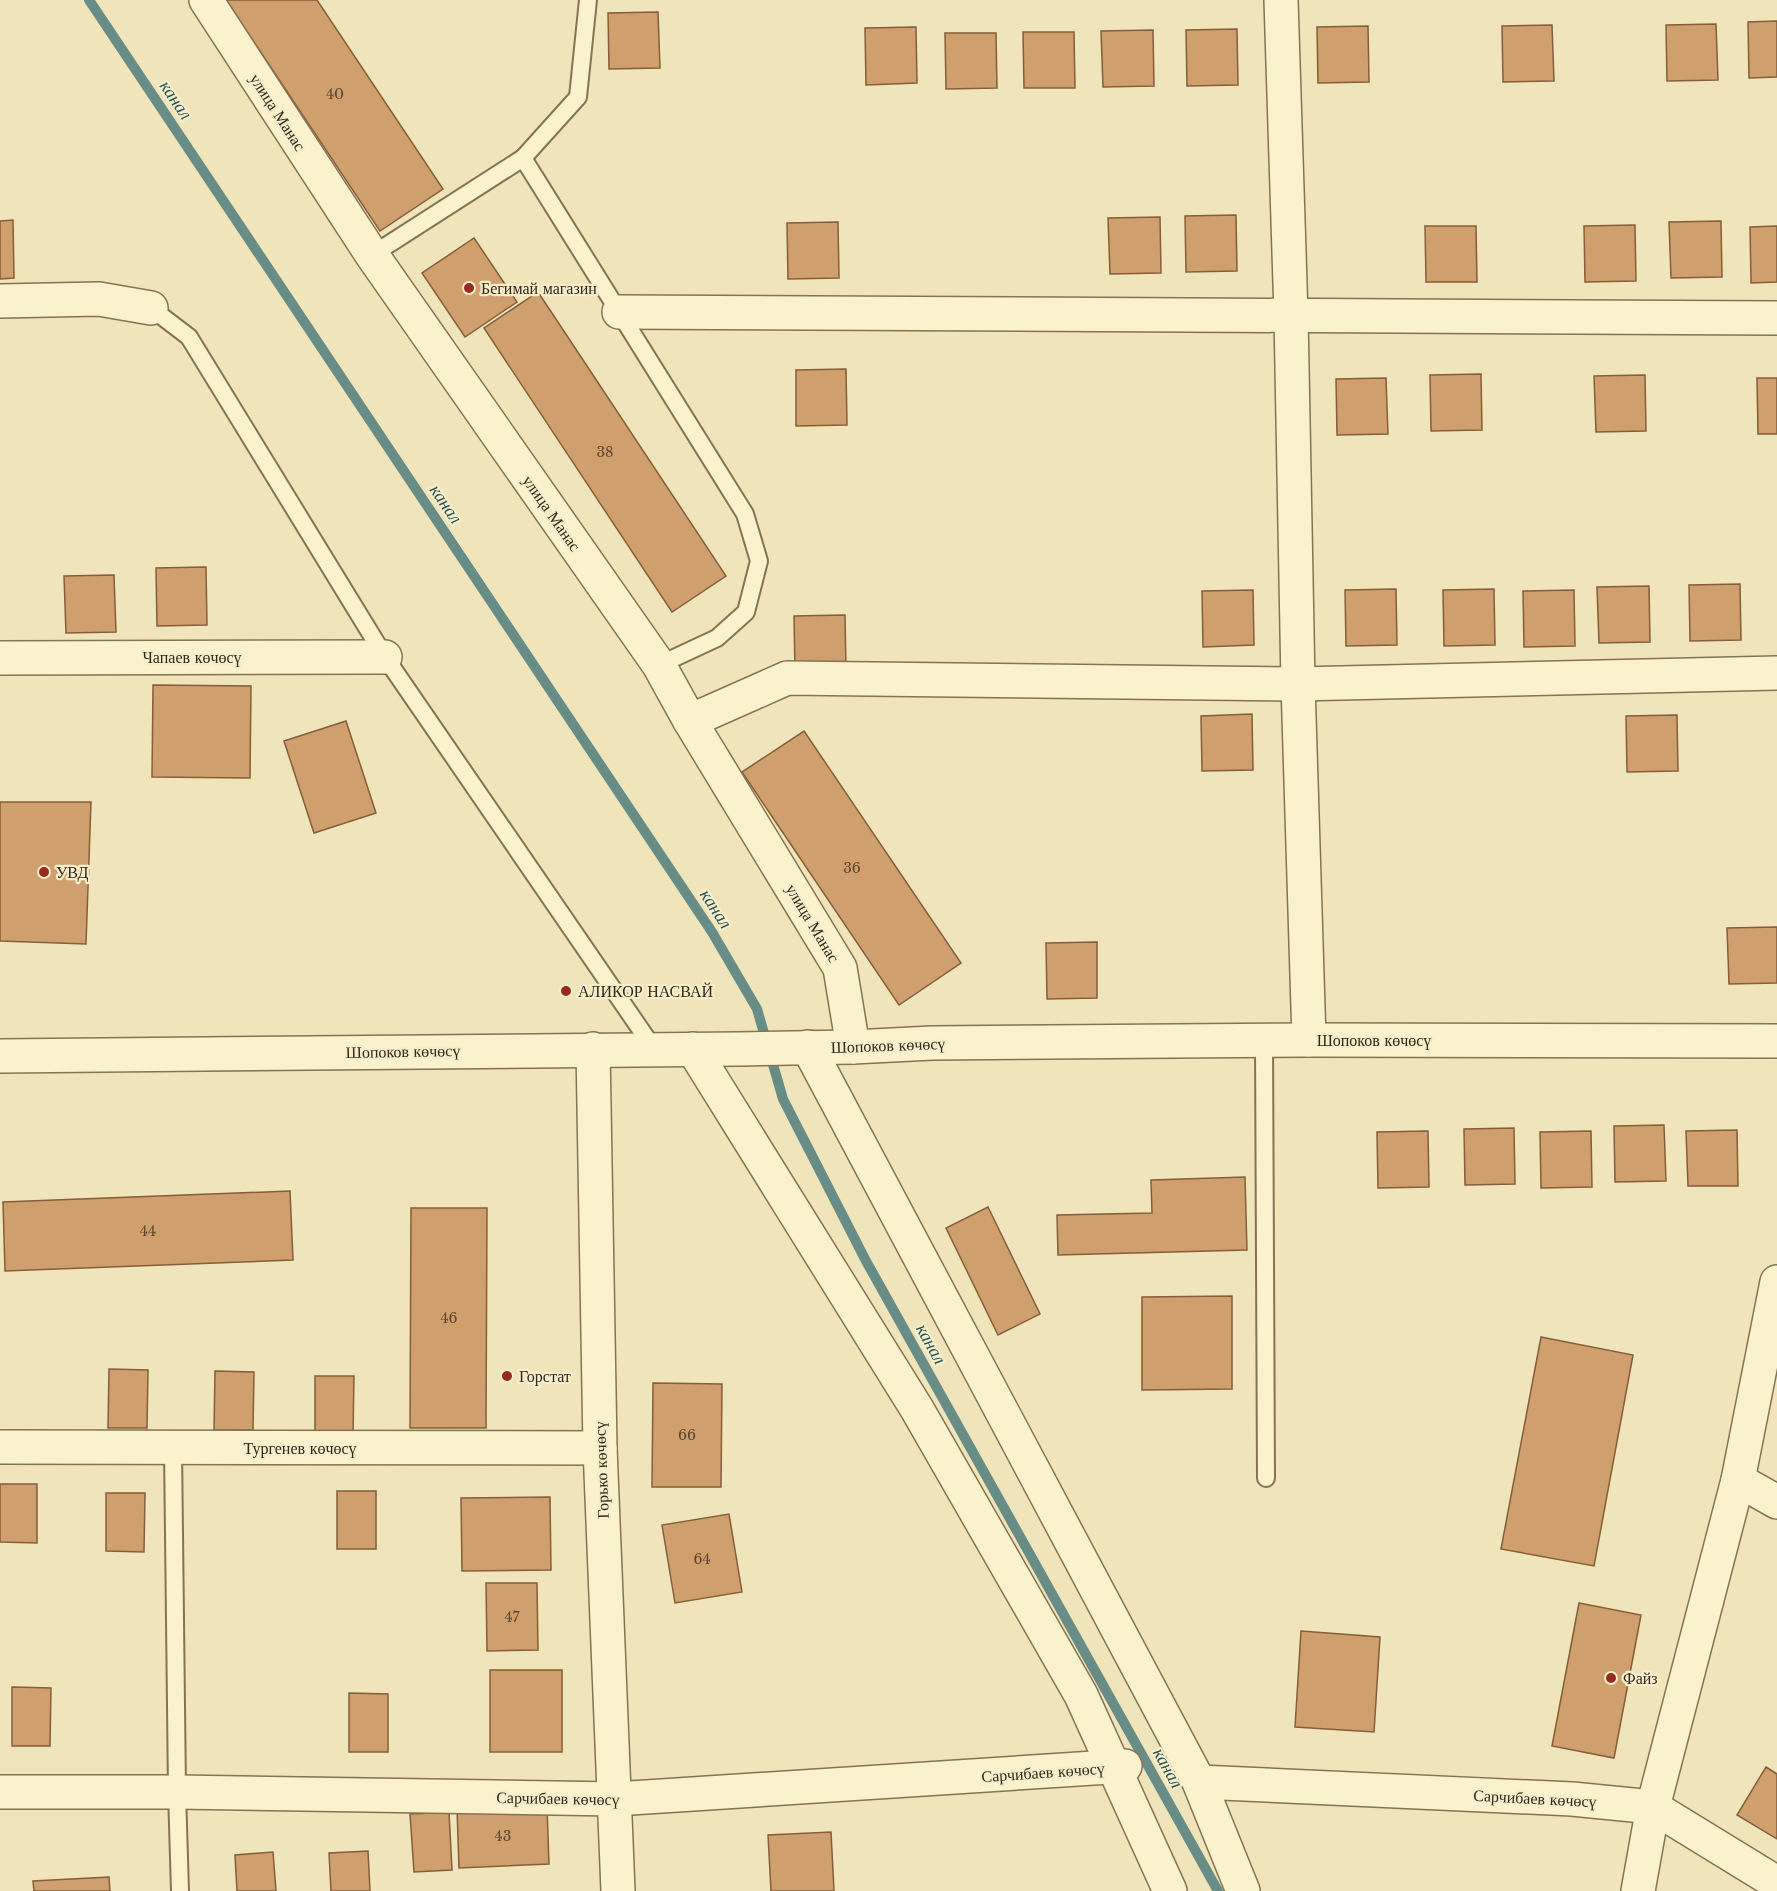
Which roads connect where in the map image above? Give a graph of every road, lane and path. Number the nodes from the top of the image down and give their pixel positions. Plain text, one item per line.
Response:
1 (206, 0) edge
2 (588, 0) edge
3 (1281, 0) edge
4 (523, 158) junction
5 (372, 255) junction
6 (0, 301) edge
7 (151, 308) joint
8 (619, 312) junction
9 (1291, 315) junction
10 (1777, 318) edge
11 (385, 657) junction
12 (0, 658) edge
13 (659, 665) junction
14 (1777, 673) edge
15 (1298, 684) junction
16 (690, 721) junction
17 (1309, 1040) junction
18 (1264, 1041) junction
19 (1777, 1041) edge
20 (806, 1047) junction
21 (853, 1047) junction
22 (594, 1049) junction
23 (654, 1049) junction
24 (693, 1049) junction
25 (0, 1056) edge
26 (1777, 1282) edge
27 (0, 1447) edge
28 (174, 1448) junction
29 (600, 1448) junction
30 (1266, 1478) dead end
31 (1738, 1480) junction
32 (1777, 1502) edge
33 (1120, 1767) junction
34 (1199, 1782) junction
35 (0, 1792) edge
36 (177, 1792) junction
37 (615, 1799) junction
38 (1653, 1807) junction
39 (1777, 1883) edge
40 (180, 1891) edge
41 (618, 1891) edge
42 (1170, 1891) edge
43 (1243, 1891) edge
44 (1638, 1891) edge

1 - 5 street, улица Манас
2 - 4 lane
3 - 9 street
4 - 5 lane
4 - 8 lane
5 - 13 street, улица Манас
6 - 7 street
7 - 11 lane
8 - 9 street
8 - 13 lane
9 - 10 street
9 - 15 street
11 - 12 street, Чапаев көчөсү
11 - 23 lane
13 - 16 street, улица Манас
14 - 15 street
15 - 16 street
15 - 17 street
16 - 21 street, улица Манас
17 - 18 street, Шопоков көчөсү
17 - 19 street, Шопоков көчөсү
18 - 21 street, Шопоков көчөсү
18 - 30 lane
20 - 21 street, Шопоков көчөсү
20 - 24 street, Шопоков көчөсү
20 - 34 street
22 - 23 street, Шопоков көчөсү
22 - 25 street, Шопоков көчөсү
22 - 29 street, Горько көчөсү
23 - 24 street, Шопоков көчөсү
24 - 33 street
26 - 31 street
27 - 28 street, Тургенев көчөсү
28 - 29 street, Тургенев көчөсү
28 - 36 lane
29 - 37 street, Горько көчөсү
31 - 32 street
31 - 38 street
33 - 37 street, Сарчибаев көчөсү
33 - 42 street, Сарчибаев көчөсү
34 - 38 street, Сарчибаев көчөсү
34 - 43 street
35 - 36 street, Сарчибаев көчөсү
36 - 37 street, Сарчибаев көчөсү
36 - 40 lane
37 - 41 street, Горько көчөсү
38 - 39 street, Сарчибаев көчөсү
38 - 44 street

